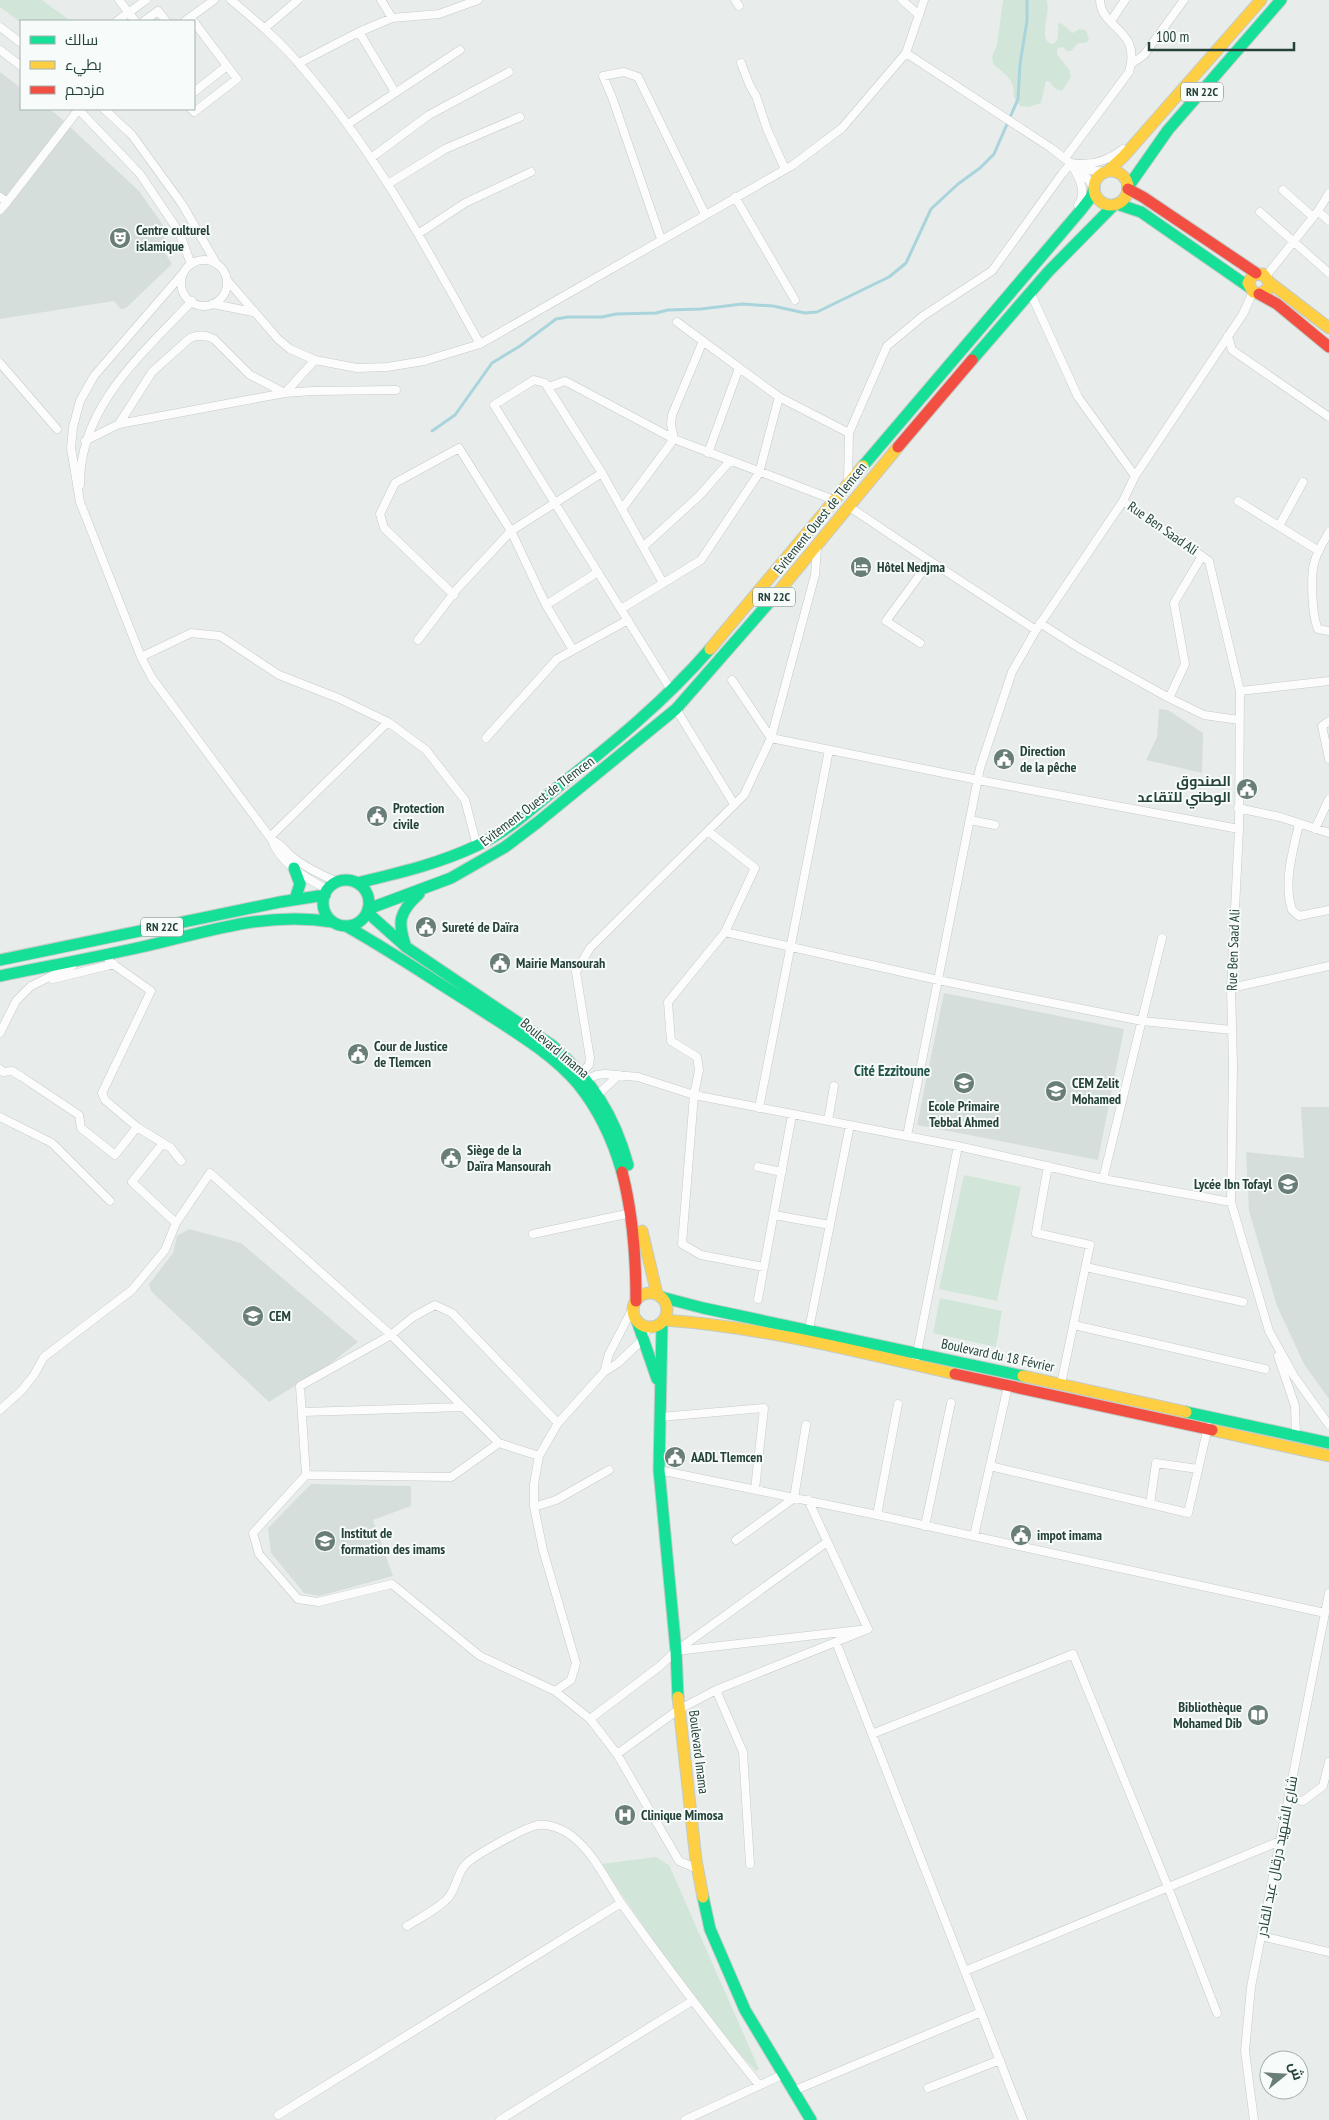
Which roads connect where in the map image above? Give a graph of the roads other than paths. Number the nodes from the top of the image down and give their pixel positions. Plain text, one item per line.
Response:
1 (119, 0) edge
2 (146, 0) edge
3 (151, 0) edge
4 (214, 0) edge
5 (231, 0) edge
6 (298, 0) edge
7 (381, 0) edge
8 (478, 0) edge
9 (902, 0) edge
10 (924, 0) edge
11 (1100, 0) edge
12 (1126, 0) edge
13 (1184, 0) edge
14 (1261, 0) edge
15 (1281, 0) edge
16 (158, 11) junction
17 (128, 13) junction
18 (919, 15) junction
19 (392, 18) junction
20 (118, 20) edge
21 (134, 20) edge
22 (145, 20) edge
23 (165, 20) edge
24 (190, 20) edge
25 (1111, 21) junction
26 (195, 26) edge
27 (0, 27) edge
28 (265, 28) junction
29 (360, 32) junction
30 (20, 42) edge
31 (0, 50) edge
32 (460, 50) dead end
33 (906, 53) junction
34 (299, 63) junction
35 (741, 64) dead end
36 (1131, 64) junction
37 (20, 65) edge
38 (227, 66) junction
39 (509, 72) dead end
40 (195, 91) edge
41 (395, 92) junction
42 (1177, 97) junction
43 (77, 110) edge
44 (79, 110) edge
45 (105, 110) edge
46 (192, 110) edge
47 (520, 117) dead end
48 (348, 124) junction
49 (371, 158) junction
50 (1068, 161) junction
51 (786, 169) junction
52 (1107, 171) junction
53 (531, 172) dead end
54 (388, 184) junction
55 (1094, 188) junction
56 (1128, 188) junction
57 (1283, 190) dead end
58 (1329, 193) edge
59 (735, 197) junction
60 (3, 199) edge
61 (1116, 204) junction
62 (0, 210) edge
63 (1260, 212) dead end
64 (706, 214) junction
65 (1316, 214) junction
66 (1329, 221) edge
67 (418, 234) junction
68 (1062, 234) junction
69 (662, 239) junction
70 (1292, 241) junction
71 (216, 263) junction
72 (191, 264) junction
73 (184, 272) junction
74 (1329, 273) edge
75 (1264, 277) junction
76 (227, 280) junction
77 (1254, 291) junction
78 (1030, 294) junction
79 (795, 300) dead end
80 (192, 302) junction
81 (213, 304) junction
82 (253, 312) junction
83 (677, 322) dead end
84 (1329, 328) edge
85 (1228, 336) junction
86 (703, 342) junction
87 (480, 344) junction
88 (1329, 347) edge
89 (315, 360) junction
90 (0, 363) edge
91 (739, 368) junction
92 (549, 387) junction
93 (396, 390) dead end
94 (285, 393) junction
95 (779, 397) junction
96 (1329, 417) edge
97 (119, 424) junction
98 (57, 430) dead end
99 (850, 433) junction
100 (674, 439) junction
101 (85, 441) junction
102 (708, 453) junction
103 (730, 462) junction
104 (602, 473) junction
105 (759, 473) junction
106 (1135, 476) junction
107 (1303, 482) dead end
108 (848, 485) junction
109 (834, 500) junction
110 (1123, 501) junction
111 (1238, 501) dead end
112 (80, 502) junction
113 (555, 502) junction
114 (848, 506) junction
115 (622, 508) junction
116 (1279, 526) junction
117 (511, 531) junction
118 (1329, 532) edge
119 (817, 546) junction
120 (643, 547) junction
121 (1319, 551) junction
122 (1202, 556) junction
123 (930, 561) junction
124 (598, 572) junction
125 (663, 583) junction
126 (454, 595) junction
127 (546, 605) junction
128 (621, 609) junction
129 (628, 620) junction
130 (1038, 626) junction
131 (1329, 631) edge
132 (418, 640) dead end
133 (920, 643) dead end
134 (573, 650) junction
135 (141, 657) junction
136 (732, 680) dead end
137 (1329, 681) edge
138 (671, 690) junction
139 (1240, 692) junction
140 (1169, 698) junction
141 (676, 708) junction
142 (1239, 720) junction
143 (1329, 721) edge
144 (388, 722) junction
145 (486, 738) dead end
146 (771, 738) junction
147 (829, 750) junction
148 (1329, 759) edge
149 (978, 780) junction
150 (1329, 799) edge
151 (734, 804) junction
152 (1238, 808) junction
153 (970, 820) junction
154 (1299, 824) junction
155 (994, 825) dead end
156 (1239, 828) junction
157 (1315, 829) junction
158 (708, 831) junction
159 (1329, 833) edge
160 (271, 838) junction
161 (477, 846) junction
162 (294, 868) junction
163 (338, 882) junction
164 (357, 883) junction
165 (429, 888) junction
166 (326, 892) junction
167 (295, 899) junction
168 (1329, 910) edge
169 (368, 911) junction
170 (333, 922) junction
171 (346, 926) junction
172 (725, 932) junction
173 (1162, 938) dead end
174 (406, 947) junction
175 (790, 948) junction
176 (106, 954) junction
177 (87, 958) junction
178 (0, 960) edge
179 (114, 964) junction
180 (1329, 966) edge
181 (0, 976) edge
182 (938, 980) junction
183 (37, 983) junction
184 (1231, 988) junction
185 (1142, 1021) junction
186 (1232, 1030) junction
187 (0, 1033) edge
188 (0, 1068) edge
189 (619, 1075) junction
190 (581, 1078) junction
191 (834, 1086) dead end
192 (694, 1095) junction
193 (594, 1097) junction
194 (759, 1108) junction
195 (792, 1115) junction
196 (0, 1117) edge
197 (828, 1121) junction
198 (850, 1125) junction
199 (137, 1127) junction
200 (907, 1136) junction
201 (163, 1143) junction
202 (958, 1146) junction
203 (181, 1161) dead end
204 (1048, 1166) junction
205 (758, 1167) dead end
206 (782, 1172) junction
207 (1103, 1178) junction
208 (110, 1202) dead end
209 (1231, 1202) junction
210 (631, 1213) junction
211 (774, 1215) junction
212 (176, 1223) junction
213 (830, 1225) junction
214 (533, 1234) dead end
215 (1086, 1267) junction
216 (764, 1268) junction
217 (659, 1296) junction
218 (758, 1299) dead end
219 (1242, 1302) dead end
220 (635, 1304) junction
221 (663, 1321) junction
222 (1074, 1325) junction
223 (1269, 1331) junction
224 (646, 1332) junction
225 (391, 1335) junction
226 (807, 1336) junction
227 (916, 1360) junction
228 (1265, 1369) dead end
229 (604, 1372) junction
230 (1061, 1384) junction
231 (1008, 1386) junction
232 (660, 1391) junction
233 (951, 1403) dead end
234 (898, 1404) dead end
235 (463, 1407) junction
236 (0, 1410) edge
237 (303, 1412) junction
238 (660, 1416) junction
239 (558, 1423) junction
240 (806, 1425) dead end
241 (1329, 1425) edge
242 (1208, 1427) junction
243 (1296, 1435) junction
244 (499, 1442) junction
245 (1329, 1443) edge
246 (539, 1456) junction
247 (1329, 1456) edge
248 (990, 1466) junction
249 (1198, 1469) junction
250 (609, 1470) dead end
251 (659, 1470) junction
252 (306, 1475) junction
253 (755, 1489) junction
254 (794, 1498) junction
255 (808, 1500) junction
256 (1150, 1504) junction
257 (534, 1507) junction
258 (877, 1515) junction
259 (925, 1526) junction
260 (974, 1536) junction
261 (736, 1540) dead end
262 (827, 1542) junction
263 (1329, 1593) edge
264 (1325, 1614) junction
265 (868, 1629) junction
266 (836, 1642) junction
267 (676, 1651) junction
268 (716, 1690) junction
269 (555, 1691) junction
270 (678, 1710) junction
271 (590, 1719) junction
272 (872, 1734) junction
273 (617, 1754) junction
274 (1329, 1762) edge
275 (1288, 1799) junction
276 (1280, 1842) junction
277 (750, 1864) dead end
278 (698, 1869) junction
279 (1168, 1887) junction
280 (621, 1903) junction
281 (407, 1926) dead end
282 (1261, 1936) junction
283 (1329, 1952) edge
284 (965, 1971) junction
285 (692, 2001) junction
286 (981, 2012) junction
287 (1217, 2013) dead end
288 (1000, 2060) junction
289 (782, 2075) junction
290 (759, 2085) junction
291 (928, 2088) dead end
292 (793, 2091) junction
293 (278, 2115) dead end
294 (500, 2120) edge
295 (685, 2120) edge
296 (811, 2120) edge
297 (1023, 2120) edge
298 (1254, 2120) edge

1 - 17 street
2 - 17 street
3 - 16 street
4 - 24 street
5 - 28 street
6 - 28 street
7 - 19 street
8 - 19 street
9 - 18 street
10 - 18 street
11 - 25 street
12 - 25 street
13 - 36 street
14 - 42 main road, Evitement Ouest de Tlemcen / RN 22C
15 - 56 main road, Evitement Ouest de Tlemcen / RN 22C
16 - 22 street
16 - 23 street
17 - 20 street
17 - 21 street
18 - 33 street
19 - 29 street
25 - 36 street
26 - 38 street
27 - 30 street
28 - 34 street
29 - 34 street
29 - 41 street
31 - 37 street
32 - 41 street
33 - 50 street
33 - 51 street
34 - 48 street
35 - 51 street
36 - 50 street
38 - 40 street
38 - 46 street
39 - 49 street
41 - 48 street
42 - 50 street
42 - 52 main road, Evitement Ouest de Tlemcen / RN 22C
43 - 60 street
44 - 72 street
45 - 71 street
47 - 54 street
48 - 49 street
49 - 54 street
50 - 52 street
50 - 55 street
50 - 68 street
50 - 99 street
51 - 59 street
52 - 55 main road, Evitement Ouest de Tlemcen / RN 22C
52 - 56 main road
53 - 67 street
54 - 67 street
55 - 61 main road
55 - 68 main road, Evitement Ouest de Tlemcen / RN 22C
56 - 61 main road, Evitement Ouest de Tlemcen / RN 22C
56 - 75 main road
57 - 65 street
58 - 65 street
59 - 64 street
59 - 79 street
60 - 62 street
61 - 77 main road
61 - 78 main road, Evitement Ouest de Tlemcen / RN 22C
63 - 70 street
64 - 69 street
64 - 69 street
65 - 66 street
65 - 70 street
67 - 87 street
68 - 108 main road, Evitement Ouest de Tlemcen / RN 22C
69 - 87 street
70 - 74 street
70 - 75 street
71 - 72 street
71 - 76 street
72 - 73 street
73 - 80 street
73 - 112 street
75 - 77 main road
75 - 77 main road
75 - 84 main road
76 - 81 street
76 - 82 street
77 - 85 street
77 - 88 main road
78 - 106 street
78 - 114 main road, Evitement Ouest de Tlemcen / RN 22C
80 - 81 street
80 - 101 street
81 - 82 street
82 - 89 street
83 - 86 street
85 - 96 street
85 - 106 street
86 - 91 street
86 - 100 street
87 - 89 street
89 - 94 street
90 - 98 street
91 - 95 street
91 - 102 street
92 - 100 street
92 - 104 street
92 - 113 street
93 - 94 street
94 - 97 street
94 - 97 street
95 - 99 street
95 - 105 street
97 - 101 street
99 - 108 street
100 - 102 street
100 - 115 street
101 - 112 street
102 - 103 street
103 - 105 street
103 - 120 street
104 - 113 street
104 - 115 street
105 - 109 street
105 - 125 street
106 - 110 street
107 - 116 street
108 - 109 main road, Evitement Ouest de Tlemcen / RN 22C
109 - 138 main road, Evitement Ouest de Tlemcen / RN 22C
110 - 122 street, Rue Ben Saad Ali
110 - 130 street
111 - 116 street
112 - 135 street
113 - 117 street
113 - 124 street
114 - 119 main road, Evitement Ouest de Tlemcen / RN 22C
114 - 123 street
115 - 120 street
116 - 121 street
117 - 126 street
117 - 126 street
117 - 127 street
118 - 121 street
119 - 141 main road, Evitement Ouest de Tlemcen / RN 22C
119 - 146 street
120 - 125 street
121 - 131 street
122 - 139 street, Rue Ben Saad Ali
122 - 140 street
123 - 130 street
123 - 133 street
124 - 127 street
124 - 128 street
125 - 128 street
126 - 132 street
127 - 134 street
128 - 129 street
129 - 134 street
129 - 138 street
130 - 140 street
130 - 149 street
134 - 145 street
135 - 144 street
135 - 160 street
136 - 146 street
137 - 139 street
138 - 161 main road, Evitement Ouest de Tlemcen / RN 22C
139 - 142 street, Rue Ben Saad Ali
140 - 142 street
141 - 151 street
141 - 165 main road, Evitement Ouest de Tlemcen / RN 22C
142 - 152 street, Rue Ben Saad Ali
143 - 148 street
144 - 160 street
144 - 161 street
146 - 147 street
146 - 151 street
147 - 149 street
147 - 175 street
149 - 153 street
149 - 156 street
150 - 157 street
151 - 158 street
152 - 154 street
152 - 156 street, Rue Ben Saad Ali
153 - 155 street
153 - 182 street
154 - 157 street
154 - 168 street
156 - 184 street, Rue Ben Saad Ali
157 - 159 street
158 - 172 street
158 - 190 street
160 - 162 street
160 - 163 street
161 - 164 main road, Evitement Ouest de Tlemcen / RN 22C
162 - 166 street
162 - 167 main road
163 - 164 main road
163 - 166 main road
164 - 169 main road
165 - 169 main road, Evitement Ouest de Tlemcen / RN 22C
165 - 174 main road
166 - 167 main road, RN 22C
166 - 170 main road
167 - 178 main road, RN 22C
169 - 171 main road
169 - 174 main road, Boulevard Imama
170 - 171 main road
170 - 176 main road, RN 22C
171 - 190 main road, Boulevard Imama
172 - 175 street
172 - 192 street
173 - 185 street
174 - 190 main road, Boulevard Imama
175 - 182 street
175 - 194 street
176 - 177 main road, RN 22C
176 - 179 street
177 - 181 main road, RN 22C
177 - 183 street
179 - 183 street
179 - 199 street
180 - 184 street
182 - 185 street
182 - 200 street
183 - 187 street
184 - 186 street, Rue Ben Saad Ali
185 - 186 street
185 - 207 street
186 - 209 street, Rue Ben Saad Ali
188 - 199 street
189 - 190 street
189 - 192 street
189 - 193 street
190 - 193 main road, Boulevard Imama
191 - 197 street
192 - 194 street
192 - 216 street
193 - 210 main road, Boulevard Imama
193 - 217 main road, Boulevard Imama
194 - 195 street
195 - 197 street
195 - 206 street
196 - 208 street
197 - 198 street
198 - 200 street
198 - 213 street
199 - 201 street
200 - 202 street
201 - 203 street
201 - 212 street
202 - 204 street
202 - 227 street
204 - 207 street
204 - 215 street
205 - 206 street
206 - 211 street
207 - 209 street
209 - 223 street, Rue Ben Saad Ali
210 - 214 street
210 - 220 main road, Boulevard Imama
211 - 213 street
211 - 216 street
212 - 225 street
212 - 236 street
213 - 226 street
215 - 219 street
215 - 222 street
216 - 218 street
217 - 220 main road
217 - 221 main road
217 - 226 main road, Boulevard du 18 Février
220 - 224 main road
220 - 229 street
221 - 224 main road
221 - 226 main road, Boulevard du 18 Février
221 - 232 main road, Boulevard Imama
222 - 228 street
222 - 230 street
223 - 241 street, Rue Ben Saad Ali
223 - 243 street
224 - 229 street
224 - 232 main road, Boulevard Imama
225 - 235 street
225 - 237 street
225 - 239 street
226 - 227 main road, Boulevard du 18 Février
227 - 230 main road, Boulevard du 18 Février
227 - 231 main road, Boulevard du 18 Février
229 - 239 street
230 - 243 main road, Boulevard du 18 Février
231 - 242 main road, Boulevard du 18 Février
231 - 248 street
232 - 238 main road, Boulevard Imama
233 - 259 street
234 - 258 street
235 - 237 street
235 - 244 street
237 - 252 street
238 - 251 main road, Boulevard Imama
238 - 253 street
239 - 246 street
240 - 254 street
242 - 247 main road, Boulevard du 18 Février
242 - 249 street
243 - 245 main road, Boulevard du 18 Février
244 - 246 street
244 - 252 street
246 - 257 street
248 - 256 street
248 - 260 street
249 - 256 street
249 - 256 street
250 - 257 street
251 - 253 street
251 - 267 main road, Boulevard Imama
252 - 269 street
253 - 254 street
254 - 255 street
254 - 261 street
255 - 258 street
255 - 262 street
257 - 269 street
258 - 259 street
259 - 260 street
260 - 264 street
262 - 265 street
262 - 267 street
263 - 264 street, شارع الشهيد درقال عبد القادر
264 - 275 street, شارع الشهيد درقال عبد القادر
265 - 266 street
265 - 267 street
266 - 268 street
266 - 272 street
267 - 270 main road, Boulevard Imama
267 - 271 street
268 - 270 street
268 - 277 street
269 - 271 street
270 - 273 street
270 - 278 main road, Boulevard Imama
271 - 273 street
272 - 279 street
272 - 284 street
273 - 278 street
274 - 275 street
275 - 276 street, شارع الشهيد درقال عبد القادر
276 - 279 street
276 - 282 street, شارع الشهيد درقال عبد القادر
278 - 289 main road, Boulevard Imama
279 - 284 street
279 - 287 street
280 - 281 street
280 - 285 street
280 - 293 street
282 - 283 street
282 - 298 street, شارع الشهيد درقال عبد القادر
284 - 286 street
285 - 290 street
285 - 294 street
286 - 288 street
286 - 292 street
288 - 291 street
288 - 297 street
289 - 290 street
289 - 292 main road, Boulevard Imama
290 - 295 street
292 - 296 main road, Boulevard Imama

